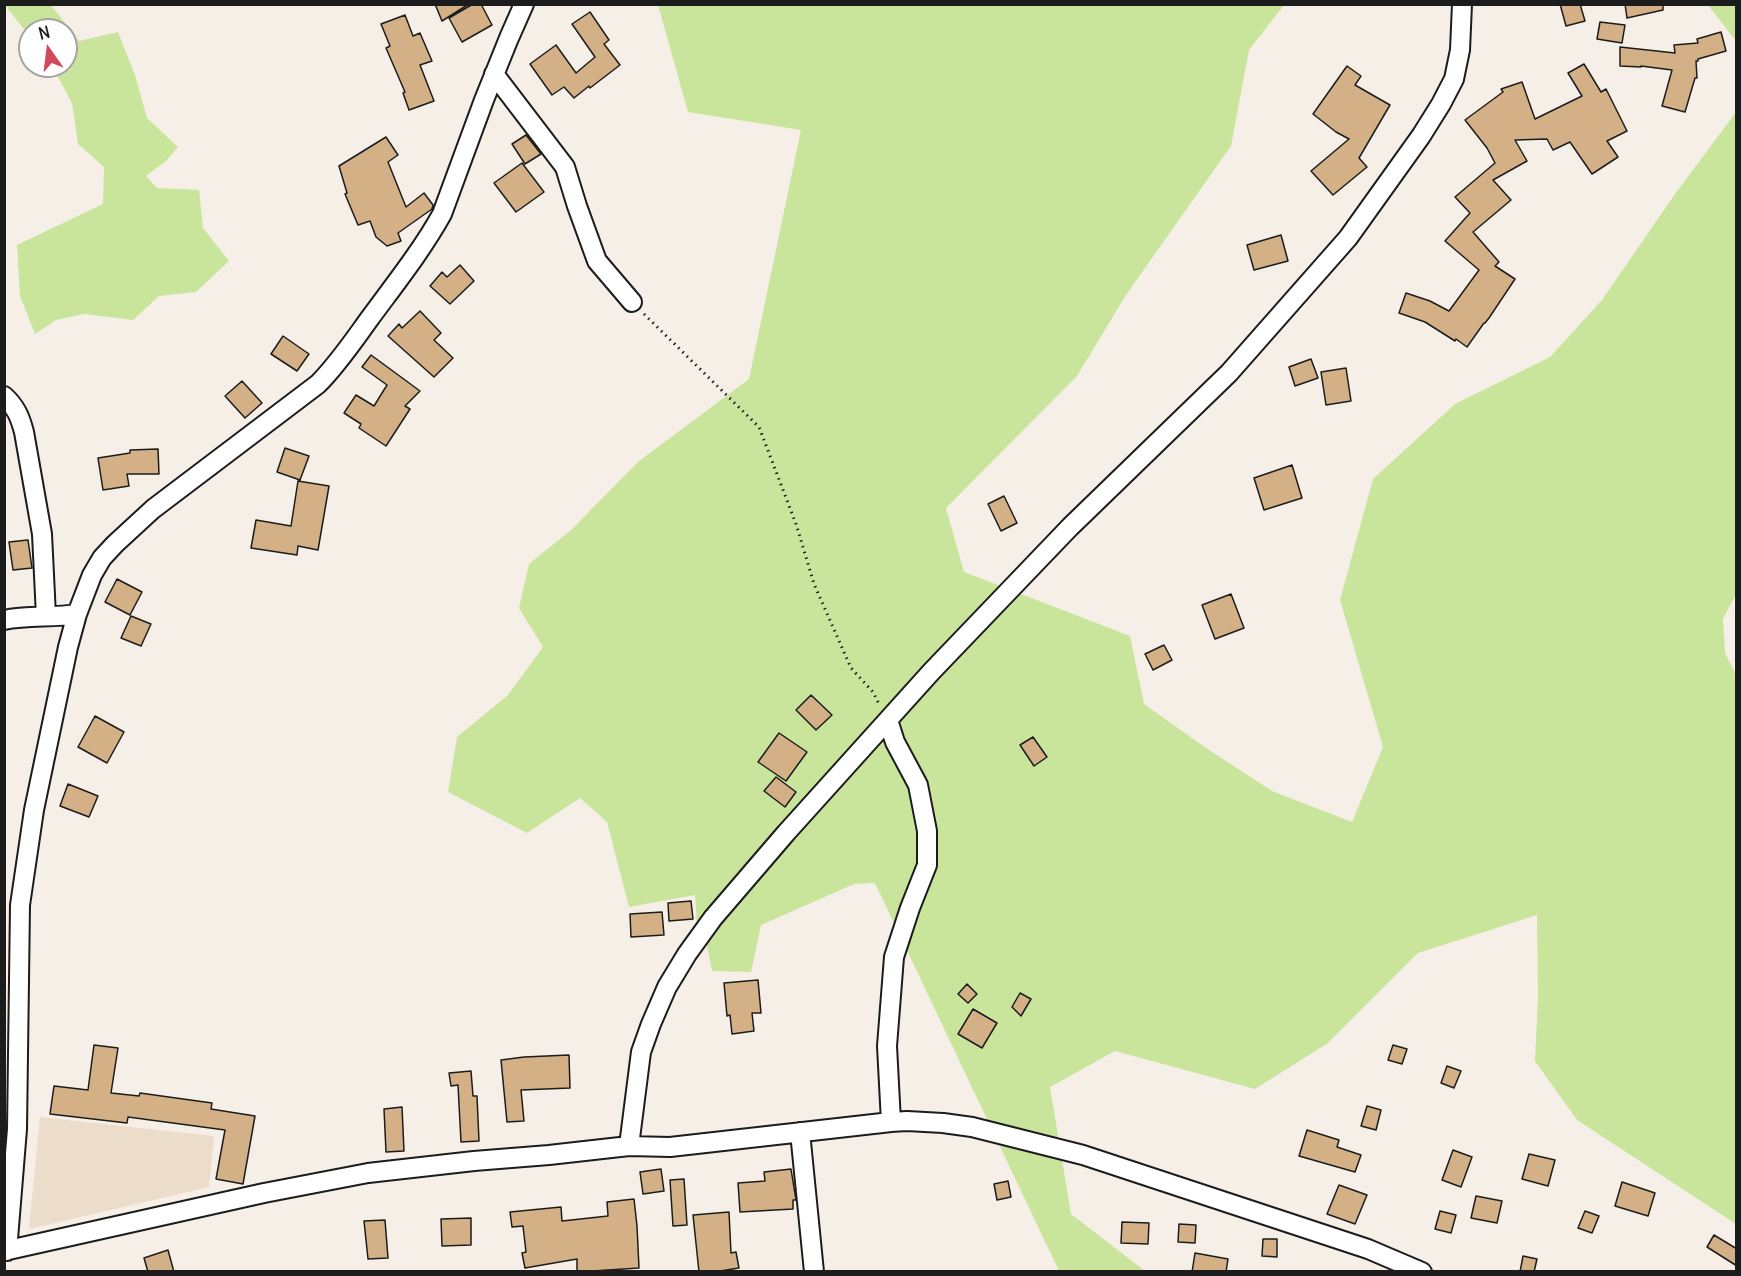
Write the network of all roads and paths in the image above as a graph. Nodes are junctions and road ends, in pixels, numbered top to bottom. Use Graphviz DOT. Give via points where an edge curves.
graph roads {
  1 [pos="524,4"];
  2 [pos="1461,4"];
  3 [pos="494,74"];
  4 [pos="632,302"];
  5 [pos="4,396"];
  6 [pos="77,614"];
  7 [pos="45,616"];
  8 [pos="4,620"];
  9 [pos="888,720"];
  10 [pos="891,1122"];
  11 [pos="800,1132"];
  12 [pos="629,1146"];
  13 [pos="6,1251"];
  14 [pos="814,1272"];
  15 [pos="1422,1272"];
  1 -- 3 [label="street"];
  2 -- 9 [label="street" via="1460,50 1454,79 1421,136 1348,238 1229,373 1070,527"];
  3 -- 4 [label="street" via="565,167 597,261"];
  3 -- 6 [label="street" via="442,214 337,362 318,384 153,509 114,544 92,575"];
  4 -- 9 [label="path" via="759,427 814,584 851,668 873,692"];
  5 -- 7 [label="street" via="20,416 26,443 42,534"];
  6 -- 7 [label="street"];
  6 -- 13 [label="street" via="34,810 20,905 17,1129"];
  7 -- 8 [label="street"];
  9 -- 10 [label="street" via="918,785 927,831 927,865 894,957 887,1046"];
  9 -- 12 [label="street" via="712,918 687,954 667,987 641,1052"];
  10 -- 11 [label="street"];
  10 -- 15 [label="street" via="972,1127 1110,1162 1368,1249"];
  11 -- 12 [label="street" via="670,1147"];
  11 -- 14 [label="street"];
  12 -- 13 [label="street" via="368,1173 264,1192"];
}
